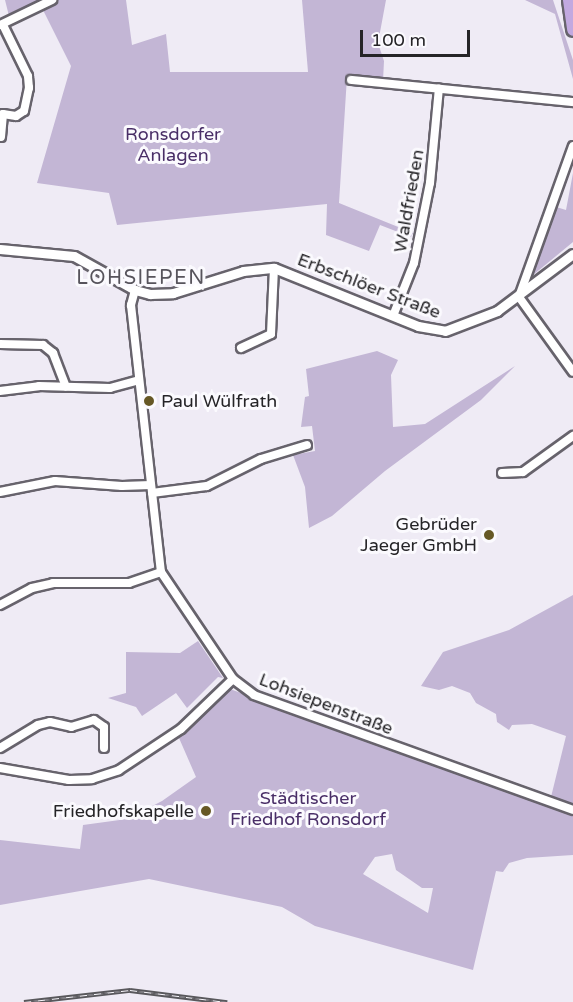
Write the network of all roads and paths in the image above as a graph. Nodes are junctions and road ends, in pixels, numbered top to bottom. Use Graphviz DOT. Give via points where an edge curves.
graph roads {
  1 [pos="52,0"];
  2 [pos="571,8"];
  3 [pos="1,25"];
  4 [pos="573,30"];
  5 [pos="351,80"];
  6 [pos="439,88"];
  7 [pos="573,102"];
  8 [pos="1,136"];
  9 [pos="573,146"];
  10 [pos="0,249"];
  11 [pos="573,254"];
  12 [pos="274,268"];
  13 [pos="135,290"];
  14 [pos="519,297"];
  15 [pos="393,316"];
  16 [pos="0,344"];
  17 [pos="241,348"];
  18 [pos="573,372"];
  19 [pos="139,380"];
  20 [pos="66,387"];
  21 [pos="0,391"];
  22 [pos="573,436"];
  23 [pos="308,445"];
  24 [pos="502,474"];
  25 [pos="152,489"];
  26 [pos="0,492"];
  27 [pos="161,573"];
  28 [pos="0,605"];
  29 [pos="233,679"];
  30 [pos="0,748"];
  31 [pos="104,748"];
  32 [pos="0,768"];
  33 [pos="573,810"];
  1 -- 3 [label="street"];
  2 -- 4 [label="main road"];
  3 -- 8 [label="street" via="28,76 29,88 24,111 16,116 3,114"];
  5 -- 6 [label="street"];
  6 -- 7 [label="street"];
  6 -- 15 [label="street, Waldfrieden" via="430,183 414,263"];
  9 -- 14 [label="street"];
  10 -- 13 [label="street, Erbschlöer Straße" via="74,256"];
  11 -- 14 [label="street, Erbschlöer Straße"];
  12 -- 13 [label="street, Erbschlöer Straße" via="243,271 165,294"];
  12 -- 15 [label="street, Erbschlöer Straße"];
  12 -- 17 [label="street, Erbschlöer Straße" via="270,334"];
  13 -- 19 [label="street, Lohsiepenstraße" via="131,305"];
  14 -- 15 [label="street, Erbschlöer Straße" via="483,319 445,331"];
  14 -- 18 [label="street"];
  16 -- 20 [label="street" via="43,345 53,353"];
  19 -- 20 [label="street" via="110,388"];
  19 -- 25 [label="street, Lohsiepenstraße"];
  20 -- 21 [label="street"];
  22 -- 24 [label="street" via="523,472"];
  23 -- 25 [label="street" via="261,459 207,486"];
  25 -- 26 [label="street" via="55,481"];
  25 -- 27 [label="street, Lohsiepenstraße"];
  27 -- 28 [label="street" via="129,583 53,583 32,588"];
  27 -- 29 [label="street, Lohsiepenstraße"];
  29 -- 32 [label="street" via="181,729 119,771 81,781 44,779"];
  29 -- 33 [label="street, Lohsiepenstraße" via="254,695"];
  30 -- 31 [label="street" via="38,725 50,722 71,727 94,720 104,727"];
}
